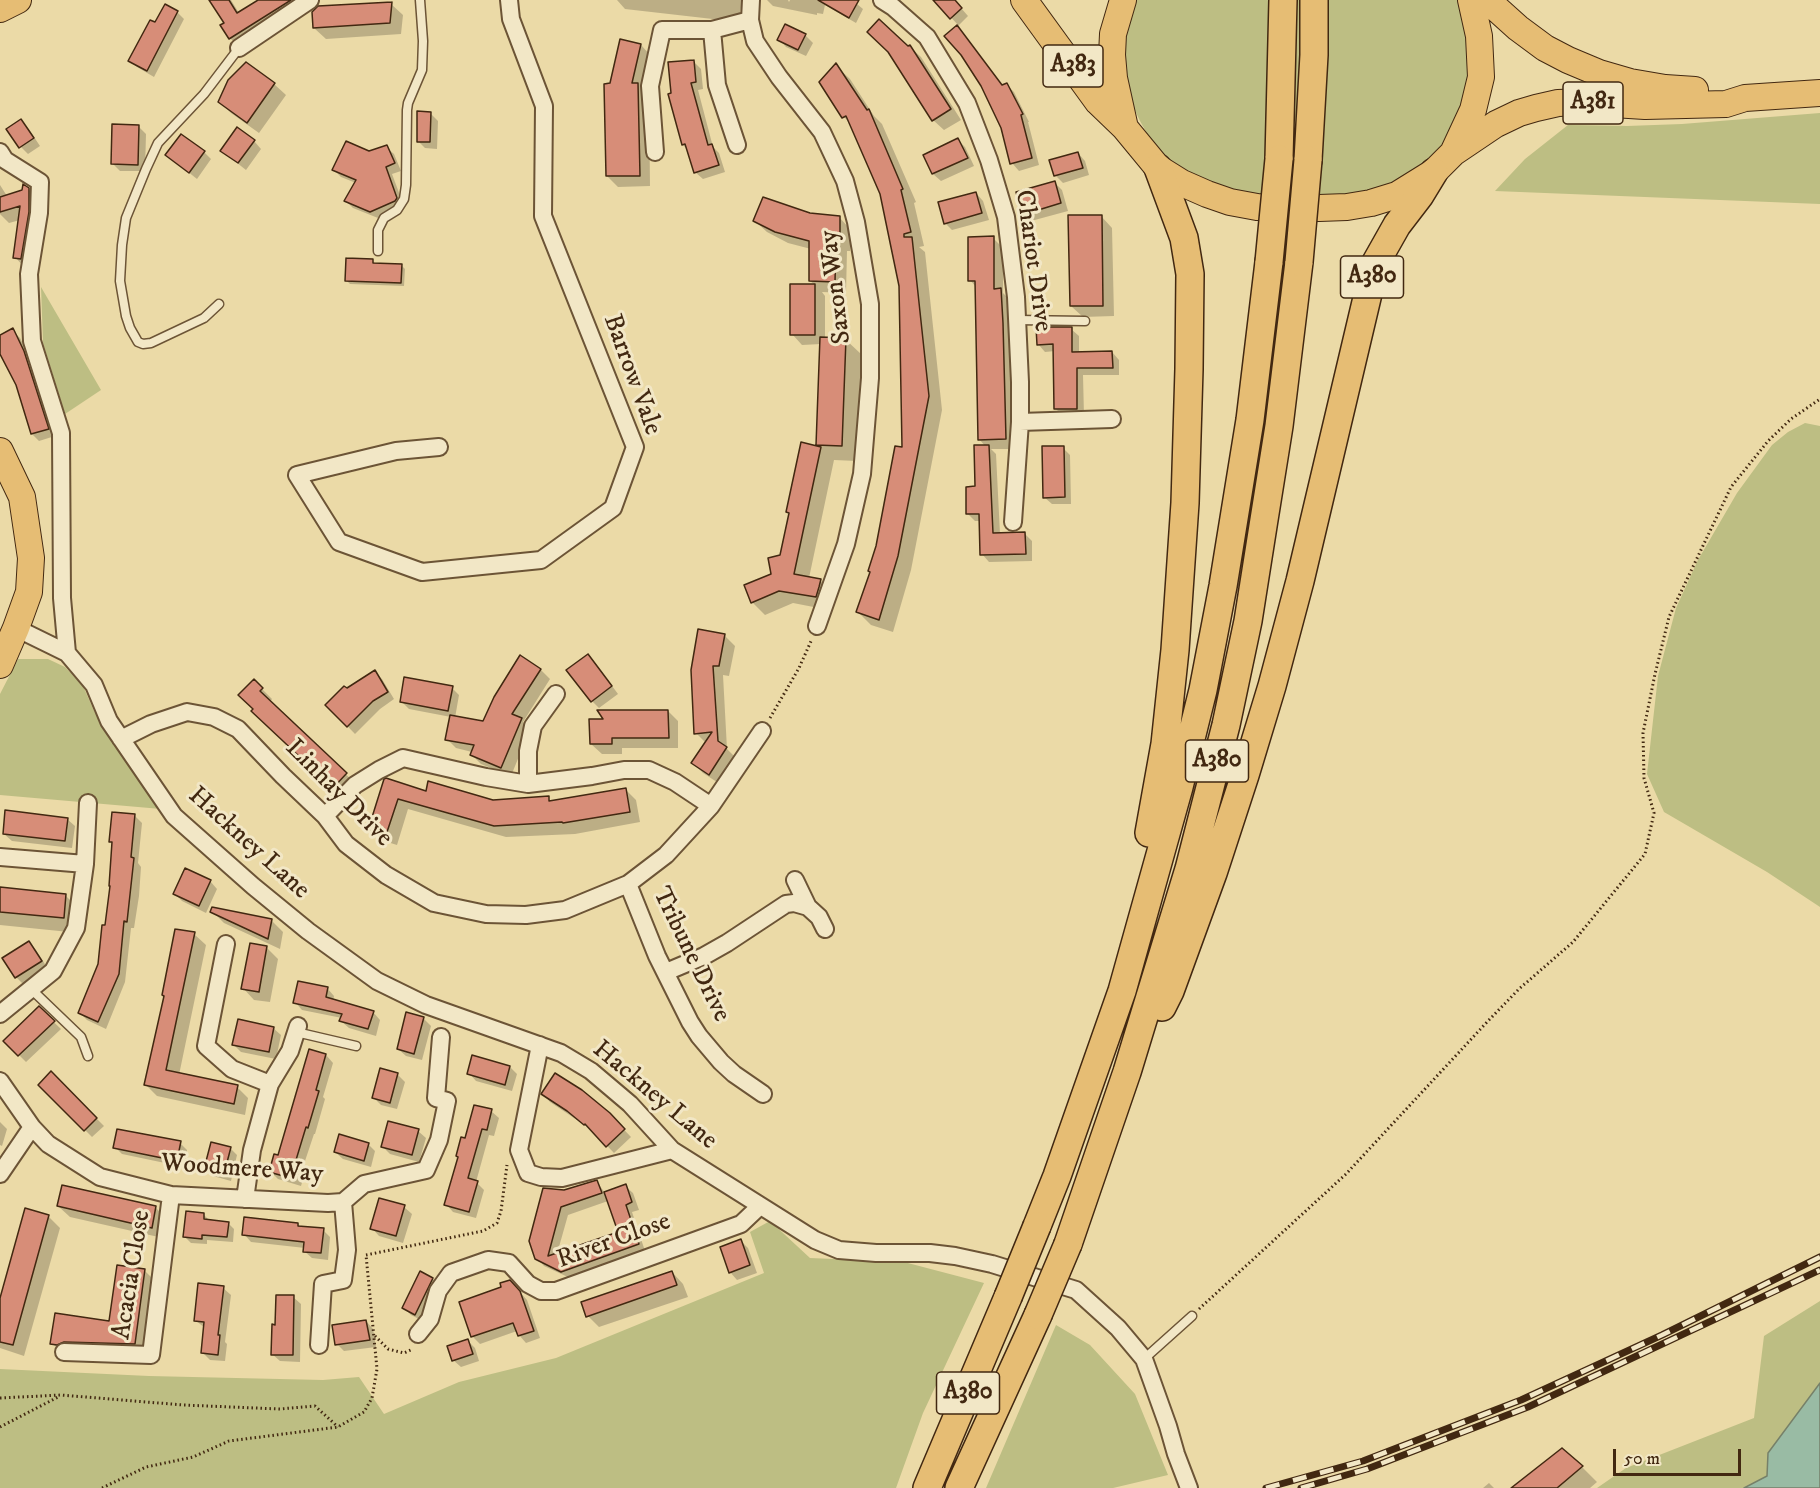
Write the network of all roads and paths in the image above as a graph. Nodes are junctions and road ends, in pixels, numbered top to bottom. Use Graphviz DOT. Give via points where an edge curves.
graph roads {
  1 [pos="18,0"];
  2 [pos="310,0"];
  3 [pos="420,0"];
  4 [pos="509,0"];
  5 [pos="751,0"];
  6 [pos="882,0"];
  7 [pos="1024,0"];
  8 [pos="1123,0"];
  9 [pos="1283,0"];
  10 [pos="1314,0"];
  11 [pos="1470,0"];
  12 [pos="1486,0"];
  13 [pos="0,9"];
  14 [pos="750,20"];
  15 [pos="712,30"];
  16 [pos="239,48"];
  17 [pos="1820,93"];
  18 [pos="1745,98"];
  19 [pos="1125,128"];
  20 [pos="737,145"];
  21 [pos="0,152"];
  22 [pos="655,152"];
  23 [pos="1453,153"];
  24 [pos="1158,168"];
  25 [pos="1434,172"];
  26 [pos="378,250"];
  27 [pos="219,304"];
  28 [pos="1017,320"];
  29 [pos="1085,321"];
  30 [pos="1820,399"];
  31 [pos="1112,419"];
  32 [pos="1020,422"];
  33 [pos="439,447"];
  34 [pos="0,451"];
  35 [pos="1013,522"];
  36 [pos="817,626"];
  37 [pos="16,628"];
  38 [pos="67,653"];
  39 [pos="0,665"];
  40 [pos="556,694"];
  41 [pos="762,731"];
  42 [pos="121,739"];
  43 [pos="528,784"];
  44 [pos="88,803"];
  45 [pos="711,806"];
  46 [pos="325,816"];
  47 [pos="0,857"];
  48 [pos="84,864"];
  49 [pos="795,880"];
  50 [pos="628,884"];
  51 [pos="808,907"];
  52 [pos="825,929"];
  53 [pos="226,944"];
  54 [pos="666,972"];
  55 [pos="31,989"];
  56 [pos="1122,991"];
  57 [pos="0,1014"];
  58 [pos="297,1029"];
  59 [pos="441,1036"];
  60 [pos="540,1045"];
  61 [pos="356,1046"];
  62 [pos="88,1056"];
  63 [pos="1127,1072"];
  64 [pos="0,1081"];
  65 [pos="270,1084"];
  66 [pos="763,1094"];
  67 [pos="32,1127"];
  68 [pos="519,1150"];
  69 [pos="672,1150"];
  70 [pos="0,1174"];
  71 [pos="171,1195"];
  72 [pos="245,1199"];
  73 [pos="343,1202"];
  74 [pos="760,1206"];
  75 [pos="1192,1316"];
  76 [pos="418,1334"];
  77 [pos="374,1335"];
  78 [pos="319,1345"];
  79 [pos="64,1352"];
  80 [pos="1144,1359"];
  81 [pos="61,1395"];
  82 [pos="0,1398"];
  83 [pos="0,1427"];
  84 [pos="338,1427"];
  85 [pos="1189,1487"];
  86 [pos="102,1488"];
  87 [pos="927,1488"];
  88 [pos="959,1488"];
  1 -- 13 [label="main road"];
  2 -- 16 [label="street"];
  3 -- 26 [label="lane" via="422,70 407,110 404,199 397,210 384,218 378,230"];
  4 -- 33 [label="street, Barrow Vale" via="511,19 544,106 543,216 635,447 613,508 541,560 422,572 339,542 297,475 396,451"];
  5 -- 14 [label="street, Saxon Way"];
  6 -- 28 [label="street, Chariot Drive" via="927,37 966,103 1006,217"];
  7 -- 19 [label="main road, A383" via="1098,102"];
  8 -- 19 [label="main road" via="1113,34 1112,55"];
  9 -- 56 [label="highway, A380, bridge" via="1279,159 1269,262 1223,586 1179,787"];
  10 -- 63 [label="highway, A380, bridge" via="1308,160 1299,262 1281,415 1248,621 1226,725 1188,869"];
  11 -- 23 [label="main road" via="1479,36 1480,77 1473,110"];
  12 -- 18 [label="main road, A381" via="1545,48 1599,73 1665,88"];
  14 -- 15 [label="street"];
  14 -- 36 [label="street, Saxon Way" via="755,41 822,132 845,181 870,304 868,424 862,474 846,544"];
  15 -- 20 [label="street" via="717,85"];
  15 -- 22 [label="street" via="662,30 650,86"];
  16 -- 27 [label="lane" via="204,94 158,143 126,218 122,245 120,281 126,316 138,342 151,344 204,318"];
  17 -- 18 [label="main road, A381"];
  18 -- 23 [label="main road, A381" via="1726,104 1547,105 1496,124"];
  19 -- 24 [label="main road"];
  21 -- 38 [label="street" via="5,160 40,182 29,274 32,341 61,433 62,598"];
  23 -- 25 [label="main road"];
  24 -- 25 [label="main road" via="1191,187 1230,202 1257,207 1319,208 1371,203 1397,195"];
  24 -- 56 [label="highway, A380" via="1184,238 1190,274 1185,502 1165,744 1135,892"];
  25 -- 63 [label="highway, A380" via="1375,264 1300,580 1245,775 1170,991"];
  28 -- 29 [label="lane"];
  28 -- 32 [label="street, Chariot Drive"];
  30 -- 75 [label="path" via="1768,441 1731,487 1669,617 1643,732 1644,778 1654,813 1645,854 1574,942 1519,989 1346,1174"];
  31 -- 32 [label="street"];
  32 -- 35 [label="street, Chariot Drive"];
  34 -- 37 [label="main road" via="22,497 31,558 29,592"];
  36 -- 41 [label="path" via="799,668"];
  37 -- 38 [label="street, Hackney Lane"];
  37 -- 39 [label="main road"];
  38 -- 42 [label="street, Hackney Lane" via="93,685"];
  40 -- 43 [label="street" via="533,726"];
  41 -- 45 [label="street, Linhay Drive"];
  42 -- 46 [label="street, Linhay Drive" via="187,712 214,717 238,729"];
  42 -- 60 [label="street, Hackney Lane" via="174,816 253,886 377,981 426,1005"];
  43 -- 45 [label="street" via="649,770"];
  43 -- 46 [label="street" via="403,758 355,785"];
  44 -- 48 [label="street"];
  45 -- 50 [label="street, Linhay Drive" via="666,855"];
  46 -- 50 [label="street, Linhay Drive" via="346,844 386,875 434,903 486,914 526,915 564,910"];
  47 -- 48 [label="street"];
  48 -- 55 [label="street" via="76,928 53,971"];
  49 -- 51 [label="street"];
  50 -- 54 [label="street, Tribune Drive"];
  51 -- 52 [label="street"];
  51 -- 54 [label="street" via="786,904 727,943"];
  53 -- 65 [label="street" via="206,1046 232,1069"];
  54 -- 66 [label="street, Tribune Drive" via="690,1022 709,1049 734,1074"];
  55 -- 57 [label="street"];
  55 -- 62 [label="lane" via="81,1037"];
  56 -- 87 [label="highway, A380, bridge" via="1057,1176"];
  58 -- 61 [label="lane"];
  58 -- 65 [label="street" via="290,1051"];
  59 -- 73 [label="street" via="436,1098 447,1101 439,1140 426,1170 364,1184"];
  60 -- 68 [label="street"];
  60 -- 69 [label="street, Hackney Lane" via="591,1071 630,1104"];
  63 -- 88 [label="highway, A380, bridge" via="1068,1244"];
  64 -- 67 [label="street, Woodmere Way"];
  65 -- 72 [label="street" via="252,1150"];
  67 -- 70 [label="street"];
  67 -- 71 [label="street, Woodmere Way" via="48,1144 100,1177"];
  68 -- 69 [label="street" via="528,1173 562,1178"];
  68 -- 77 [label="path" via="508,1158 497,1223 483,1231 366,1256"];
  69 -- 74 [label="street, Hackney Lane"];
  71 -- 72 [label="street, Woodmere Way"];
  71 -- 79 [label="street, Acacia Close" via="151,1355"];
  72 -- 73 [label="street, Woodmere Way"];
  73 -- 78 [label="street" via="347,1250 342,1280 323,1284"];
  74 -- 76 [label="street, River Close" via="741,1224 556,1290 534,1288 508,1263 488,1260 451,1273 438,1291 430,1319"];
  74 -- 80 [label="street, Hackney Lane" via="839,1250 955,1256 1076,1290 1118,1328"];
  75 -- 80 [label="lane"];
  76 -- 77 [label="path" via="415,1348 404,1353 388,1349"];
  77 -- 84 [label="path" via="377,1369 372,1398 364,1412"];
  80 -- 85 [label="street, Hackney Lane"];
  81 -- 82 [label="path"];
  81 -- 83 [label="path"];
  81 -- 84 [label="path" via="183,1406 315,1406"];
  84 -- 86 [label="path" via="230,1441 193,1457 146,1467"];
}
